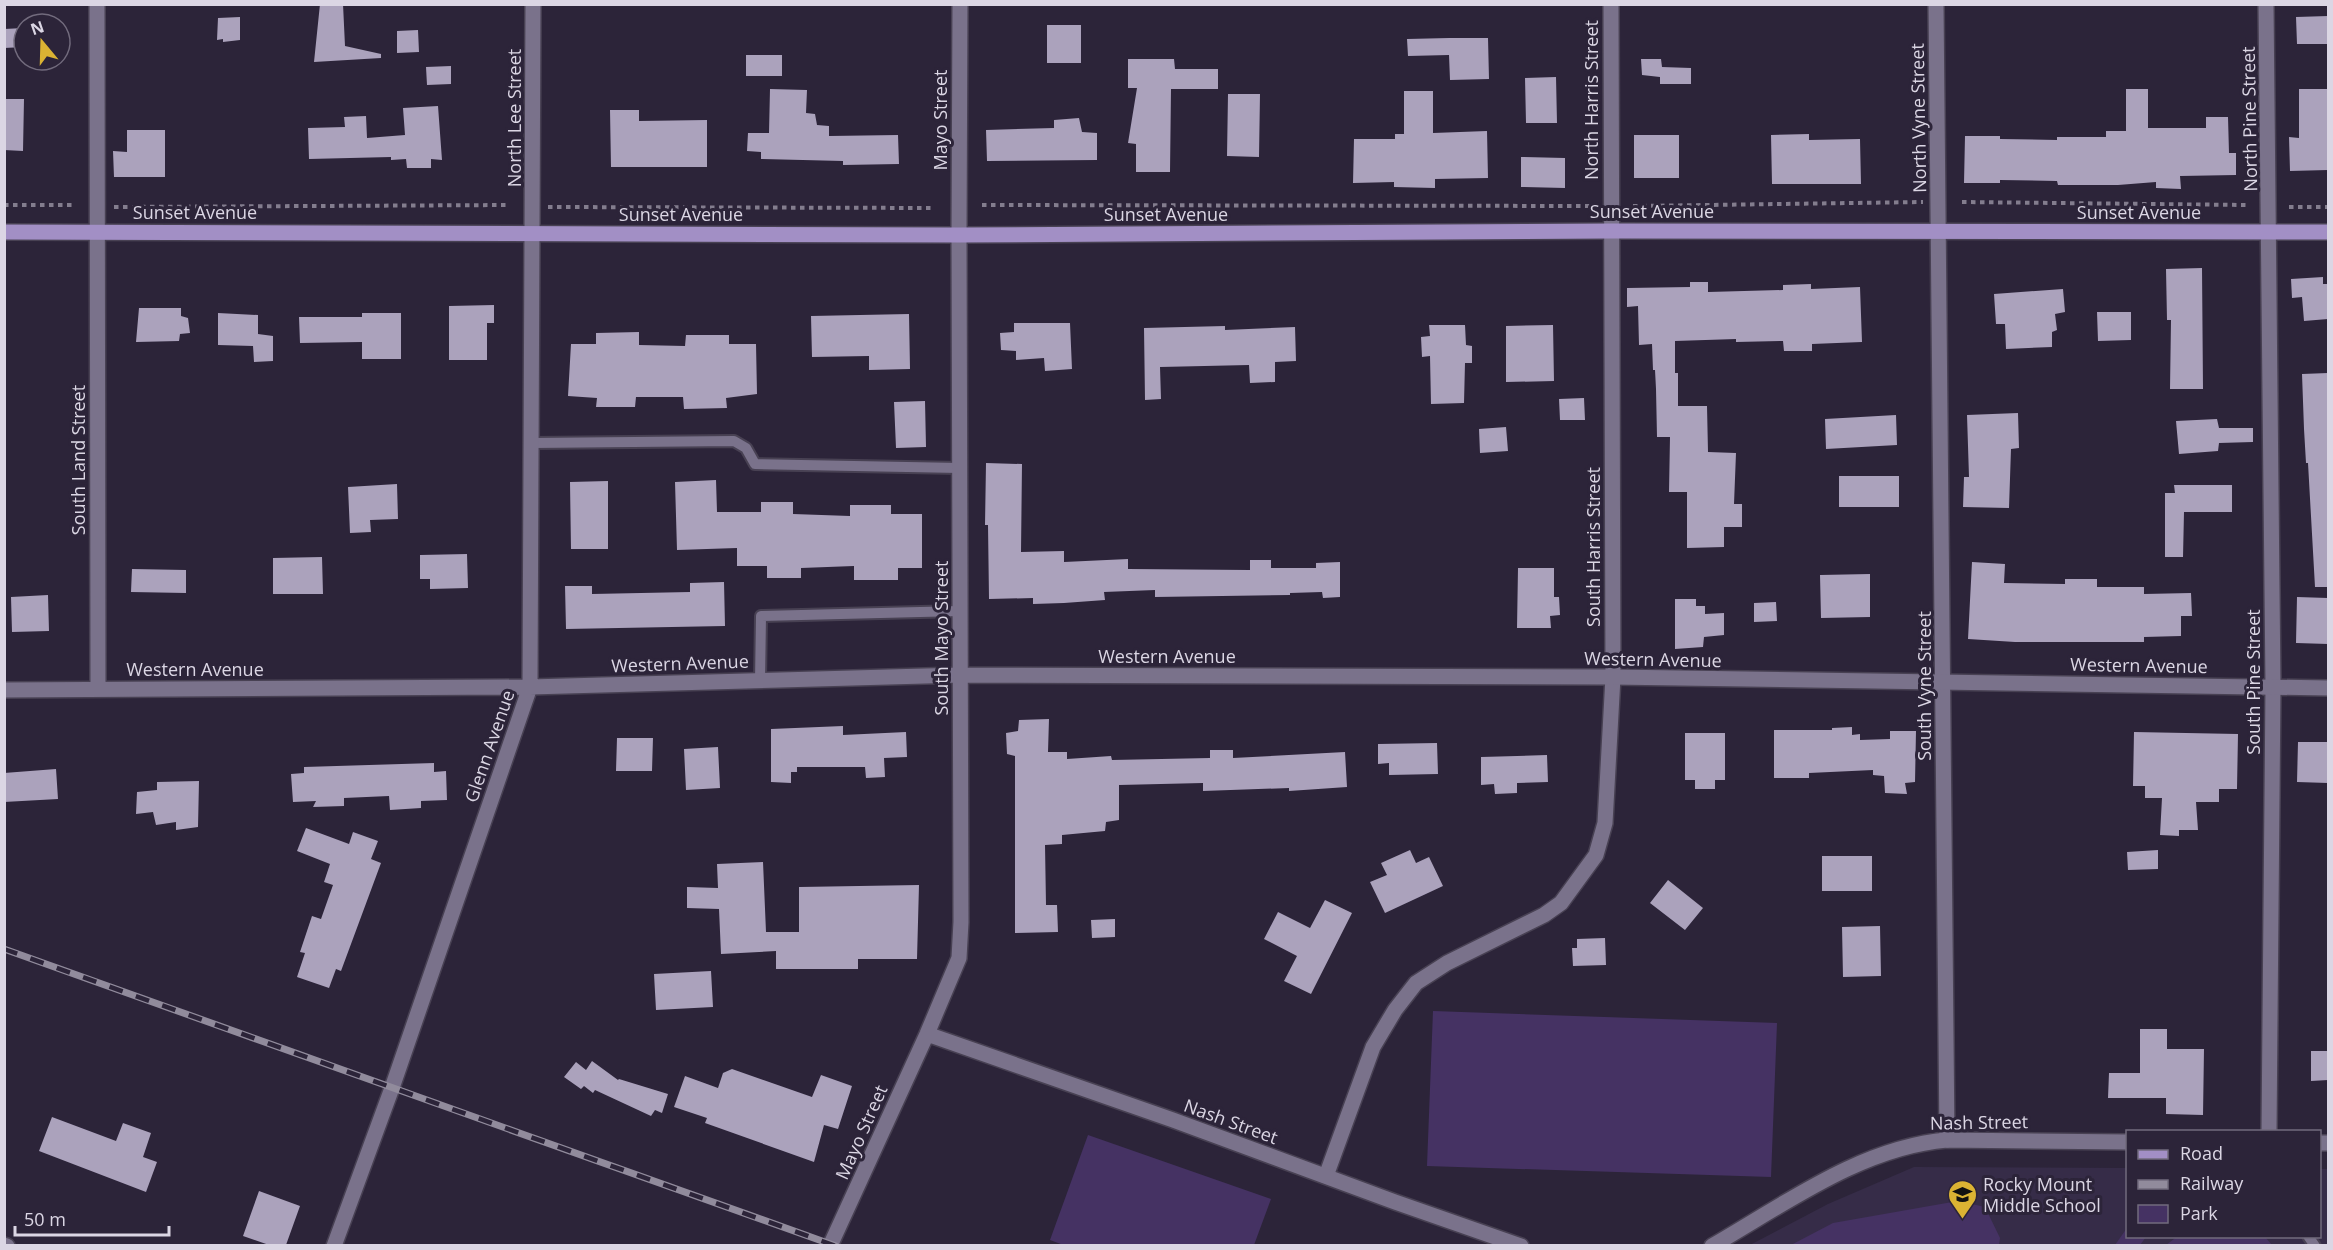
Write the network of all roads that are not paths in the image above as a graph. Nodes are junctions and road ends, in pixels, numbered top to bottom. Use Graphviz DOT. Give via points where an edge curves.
graph roads {
  1 [pos="97,4"];
  2 [pos="533,4"];
  3 [pos="960,4"];
  4 [pos="1611,4"];
  5 [pos="1936,4"];
  6 [pos="2266,4"];
  7 [pos="1611,231"];
  8 [pos="1939,231"];
  9 [pos="4,232"];
  10 [pos="97,232"];
  11 [pos="533,232"];
  12 [pos="2270,232"];
  13 [pos="2328,232"];
  14 [pos="959,235"];
  15 [pos="532,443"];
  16 [pos="960,468"];
  17 [pos="960,611"];
  18 [pos="961,675"];
  19 [pos="1613,677"];
  20 [pos="760,681"];
  21 [pos="1943,682"];
  22 [pos="2272,686"];
  23 [pos="530,687"];
  24 [pos="2328,688"];
  25 [pos="98,689"];
  26 [pos="4,690"];
  27 [pos="927,1034"];
  28 [pos="2269,1130"];
  29 [pos="1947,1140"];
  30 [pos="2126,1142"];
  31 [pos="1326,1176"];
  32 [pos="334,1245"];
  33 [pos="830,1245"];
  34 [pos="1521,1245"];
  35 [pos="1712,1245"];
  1 -- 10 [label="street, South Land Street"];
  2 -- 11 [label="street, North Lee Street"];
  3 -- 14 [label="street, Mayo Street"];
  4 -- 7 [label="street, North Harris Street"];
  5 -- 8 [label="street, North Vyne Street"];
  6 -- 12 [label="street, North Pine Street"];
  7 -- 8 [label="main road, Sunset Avenue"];
  7 -- 14 [label="main road, Sunset Avenue"];
  7 -- 19 [label="street, South Harris Street"];
  8 -- 12 [label="main road, Sunset Avenue"];
  8 -- 21 [label="street, South Vyne Street"];
  9 -- 10 [label="main road, Sunset Avenue"];
  10 -- 11 [label="main road, Sunset Avenue"];
  10 -- 25 [label="street, South Land Street"];
  11 -- 14 [label="main road, Sunset Avenue"];
  11 -- 15 [label="street, Glenn Avenue"];
  12 -- 13 [label="main road, Sunset Avenue"];
  12 -- 22 [label="street, South Pine Street"];
  14 -- 16 [label="street, South Mayo Street"];
  15 -- 16 [label="lane" via="734,441 746,448 755,464"];
  15 -- 23 [label="street, Glenn Avenue"];
  16 -- 17 [label="street, South Mayo Street"];
  17 -- 18 [label="street, South Mayo Street"];
  17 -- 20 [label="lane" via="761,616"];
  18 -- 19 [label="street, Western Avenue"];
  18 -- 20 [label="street, Western Avenue"];
  18 -- 27 [label="street, South Mayo Street" via="959,958"];
  19 -- 21 [label="street, Western Avenue"];
  19 -- 31 [label="street, South Harris Street" via="1605,823 1596,855 1574,887 1552,909 1416,983 1373,1047"];
  20 -- 23 [label="street, Western Avenue"];
  21 -- 22 [label="street, Western Avenue"];
  21 -- 29 [label="street, South Vyne Street"];
  22 -- 24 [label="street, Western Avenue"];
  22 -- 28 [label="street, South Pine Street"];
  23 -- 25 [label="street, Western Avenue"];
  23 -- 32 [label="street, Glenn Avenue"];
  25 -- 26 [label="street, Western Avenue"];
  27 -- 31 [label="street, Nash Street"];
  27 -- 33 [label="street, Mayo Street"];
  29 -- 30 [label="street, Nash Street"];
  29 -- 35 [label="street, Nash Street" via="1920,1142 1850,1168"];
  31 -- 34 [label="street, Nash Street"];
}
